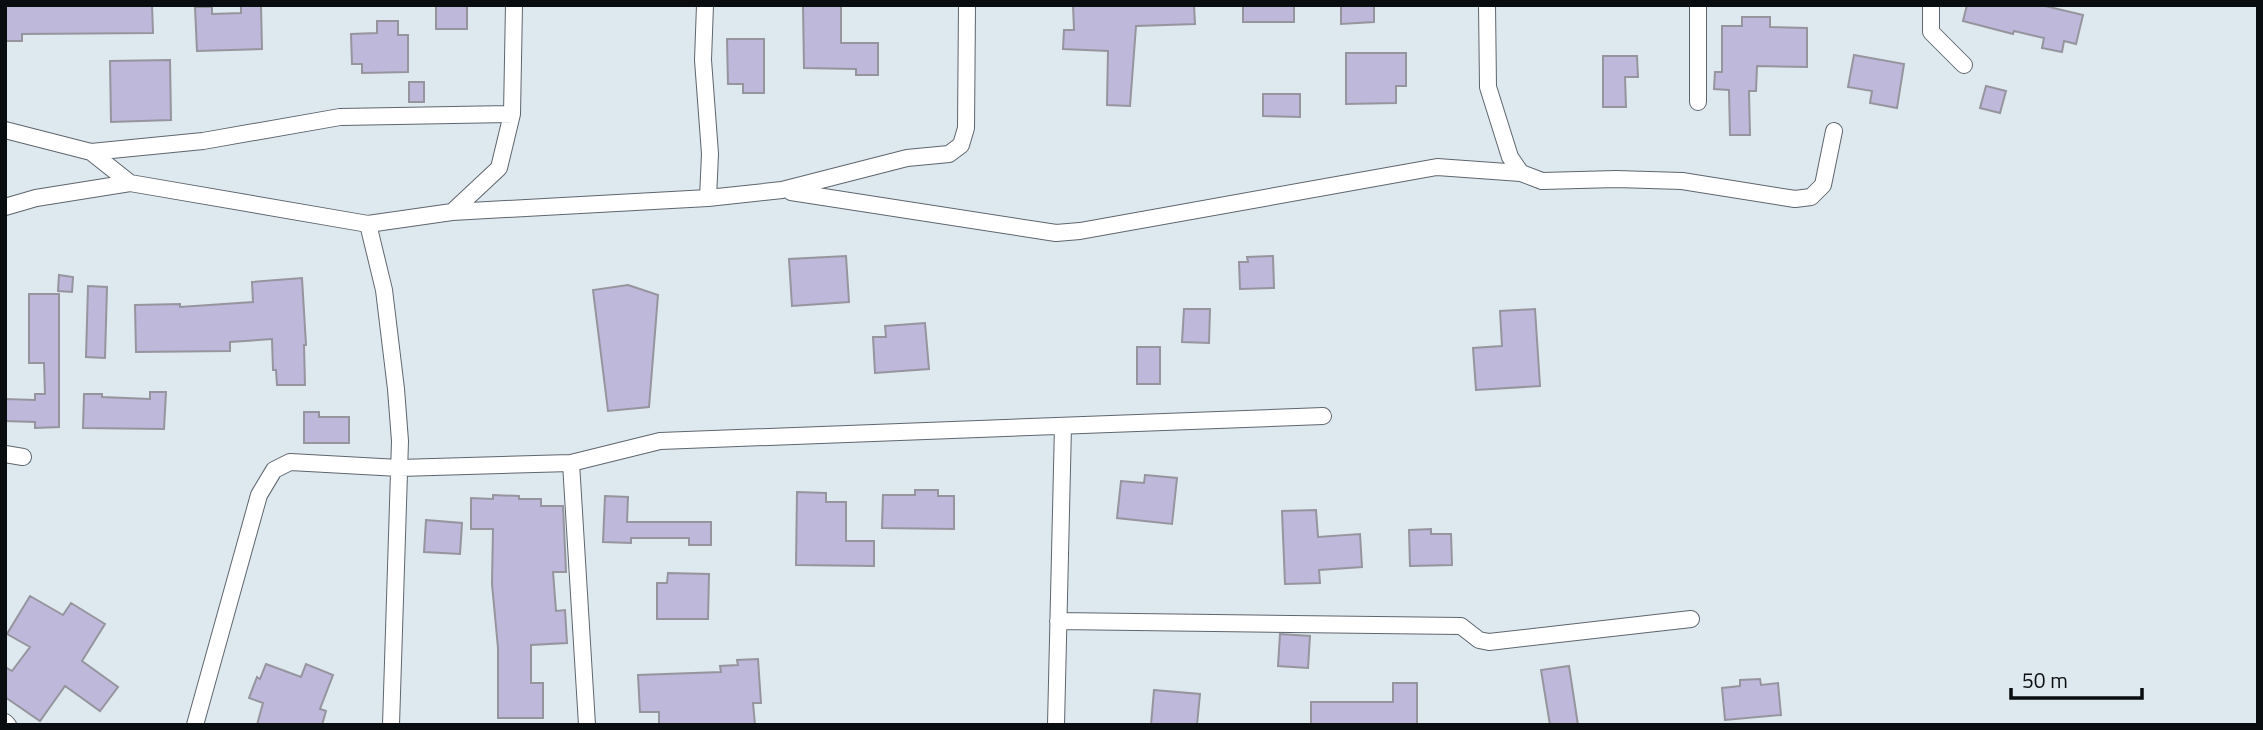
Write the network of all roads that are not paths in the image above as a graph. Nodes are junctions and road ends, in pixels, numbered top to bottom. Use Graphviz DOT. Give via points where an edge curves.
graph roads {
  1 [pos="514,5"];
  2 [pos="705,5"];
  3 [pos="967,5"];
  4 [pos="1487,5"];
  5 [pos="1698,5"];
  6 [pos="1931,5"];
  7 [pos="1964,65"];
  8 [pos="1698,102"];
  9 [pos="512,114"];
  10 [pos="5,130"];
  11 [pos="1834,131"];
  12 [pos="91,152"];
  13 [pos="1521,173"];
  14 [pos="130,183"];
  15 [pos="782,190"];
  16 [pos="709,198"];
  17 [pos="5,207"];
  18 [pos="452,212"];
  19 [pos="368,225"];
  20 [pos="1323,416"];
  21 [pos="1063,426"];
  22 [pos="5,454"];
  23 [pos="23,457"];
  24 [pos="570,463"];
  25 [pos="399,467"];
  26 [pos="1691,619"];
  27 [pos="1058,621"];
  28 [pos="195,725"];
  29 [pos="391,725"];
  30 [pos="587,725"];
  31 [pos="1056,725"];
  1 -- 9 [label="street"];
  2 -- 16 [label="street"];
  3 -- 15 [label="street" via="967,128 961,145 948,154 906,158"];
  4 -- 13 [label="street" via="1488,87 1510,157"];
  5 -- 8 [label="street"];
  6 -- 7 [label="street" via="1931,32"];
  9 -- 12 [label="street" via="341,117 203,141"];
  9 -- 18 [label="street" via="499,168"];
  10 -- 12 [label="street"];
  11 -- 13 [label="street" via="1823,185 1811,197 1795,199 1682,181 1542,181"];
  12 -- 14 [label="street"];
  13 -- 15 [label="street" via="1437,167 1056,233"];
  14 -- 17 [label="street"];
  14 -- 19 [label="street"];
  15 -- 16 [label="street"];
  16 -- 18 [label="street"];
  18 -- 19 [label="street"];
  19 -- 25 [label="street" via="384,290 396,388"];
  20 -- 21 [label="street"];
  21 -- 24 [label="street" via="660,441"];
  21 -- 27 [label="street"];
  22 -- 23 [label="street"];
  24 -- 25 [label="street"];
  24 -- 30 [label="street"];
  25 -- 28 [label="street" via="289,462 274,470 259,495"];
  25 -- 29 [label="street"];
  26 -- 27 [label="street" via="1489,642 1461,626"];
  27 -- 31 [label="street"];
}
